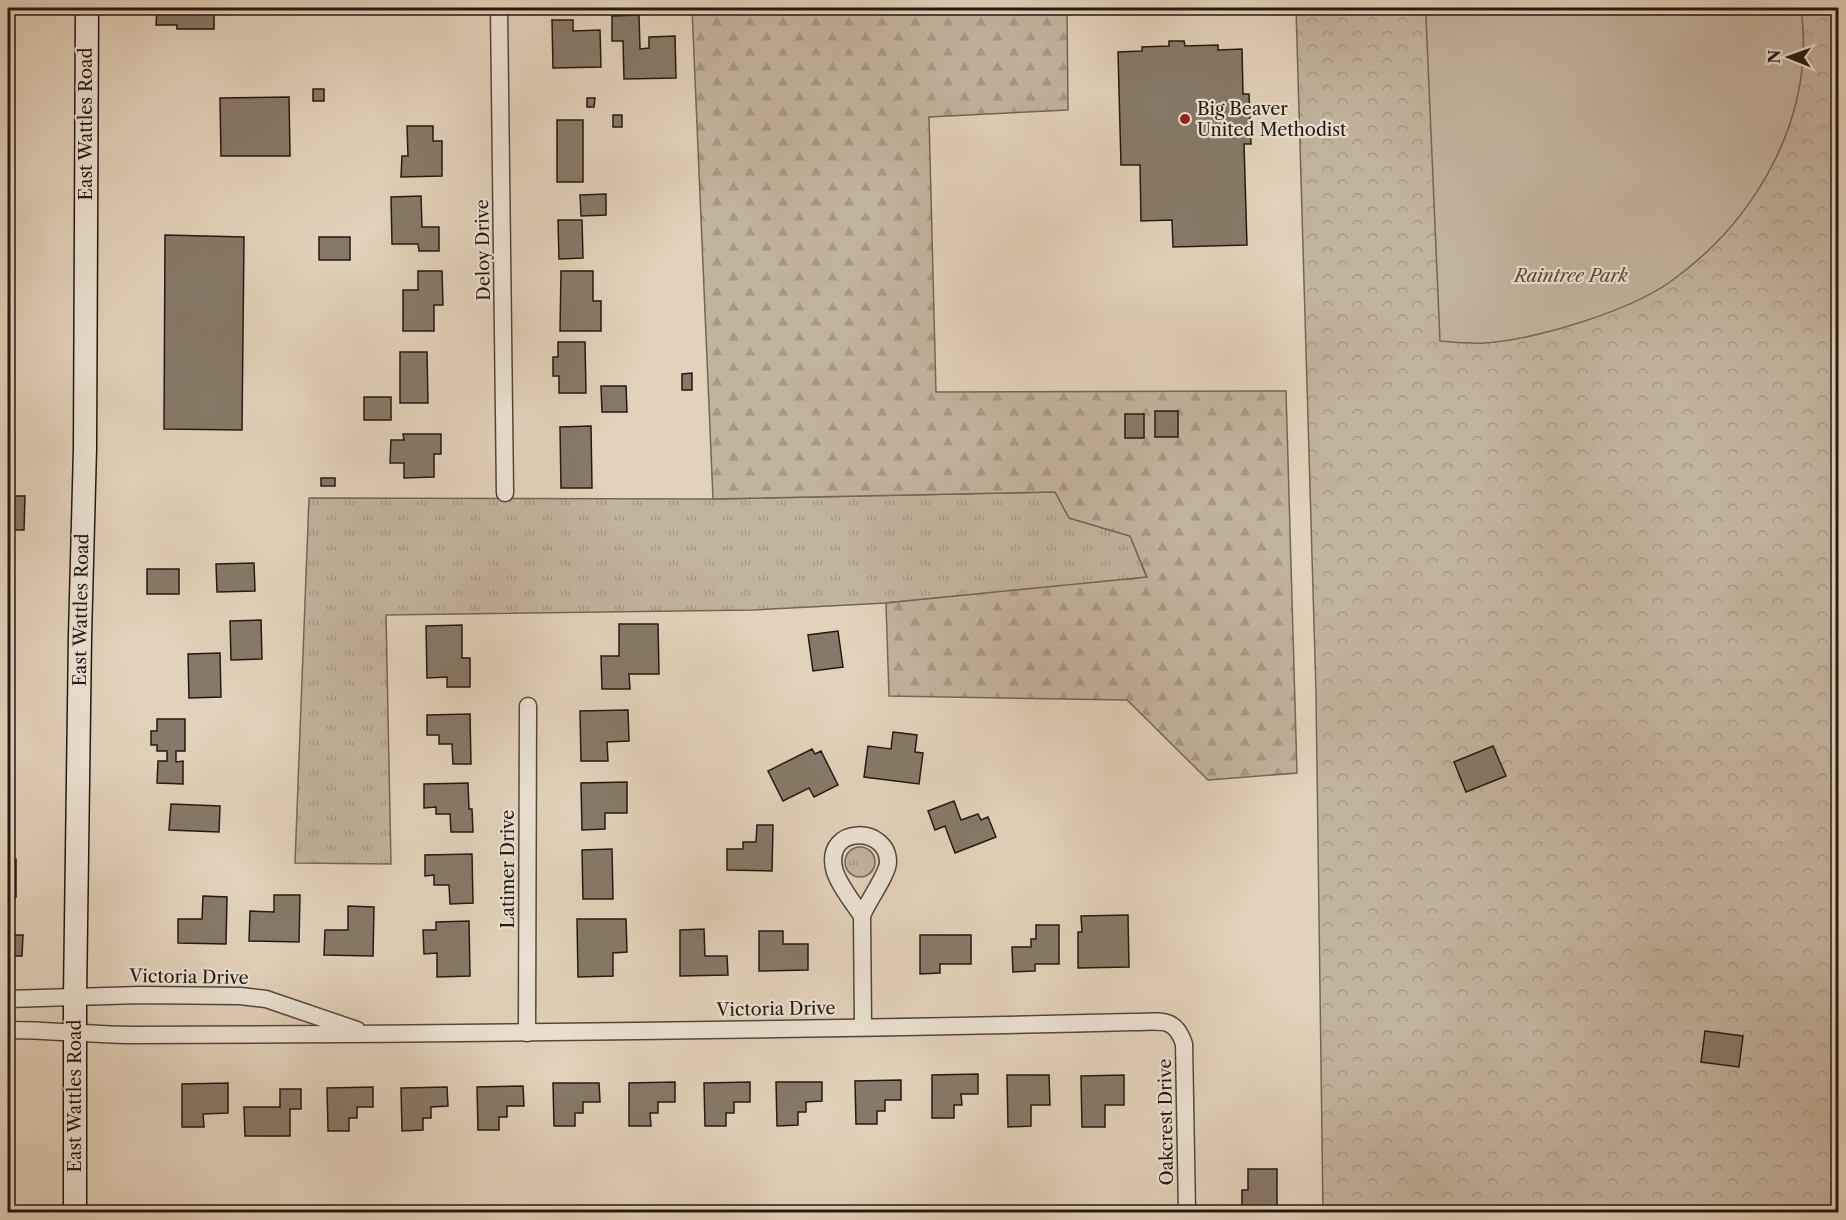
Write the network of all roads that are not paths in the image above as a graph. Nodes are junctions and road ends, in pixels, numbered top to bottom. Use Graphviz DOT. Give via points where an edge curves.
graph roads {
  1 [pos="87,8"];
  2 [pos="499,8"];
  3 [pos="505,493"];
  4 [pos="528,706"];
  5 [pos="861,916"];
  6 [pos="75,996"];
  7 [pos="8,999"];
  8 [pos="863,1027"];
  9 [pos="8,1030"];
  10 [pos="1180,1032"];
  11 [pos="75,1033"];
  12 [pos="527,1033"];
  13 [pos="369,1034"];
  14 [pos="75,1212"];
  15 [pos="1187,1212"];
  1 -- 6 [label="main road, East Wattles Road" via="86,448"];
  2 -- 3 [label="street, Deloy Drive"];
  4 -- 12 [label="street, Latimer Drive"];
  5 -- 5 [label="street" via="884,876 888,860 885,850 873,838 857,835 840,842 833,861 837,877"];
  5 -- 8 [label="street"];
  6 -- 7 [label="street, Victoria Drive"];
  6 -- 11 [label="main road, East Wattles Road"];
  6 -- 13 [label="street, Victoria Drive" via="266,999"];
  8 -- 10 [label="street, Victoria Drive" via="1160,1022 1169,1023"];
  8 -- 12 [label="street, Victoria Drive"];
  9 -- 11 [label="street, Victoria Drive"];
  10 -- 15 [label="street, Oakcrest Drive" via="1185,1061"];
  11 -- 13 [label="street, Victoria Drive"];
  11 -- 14 [label="main road, East Wattles Road"];
  12 -- 13 [label="street, Victoria Drive"];
}
